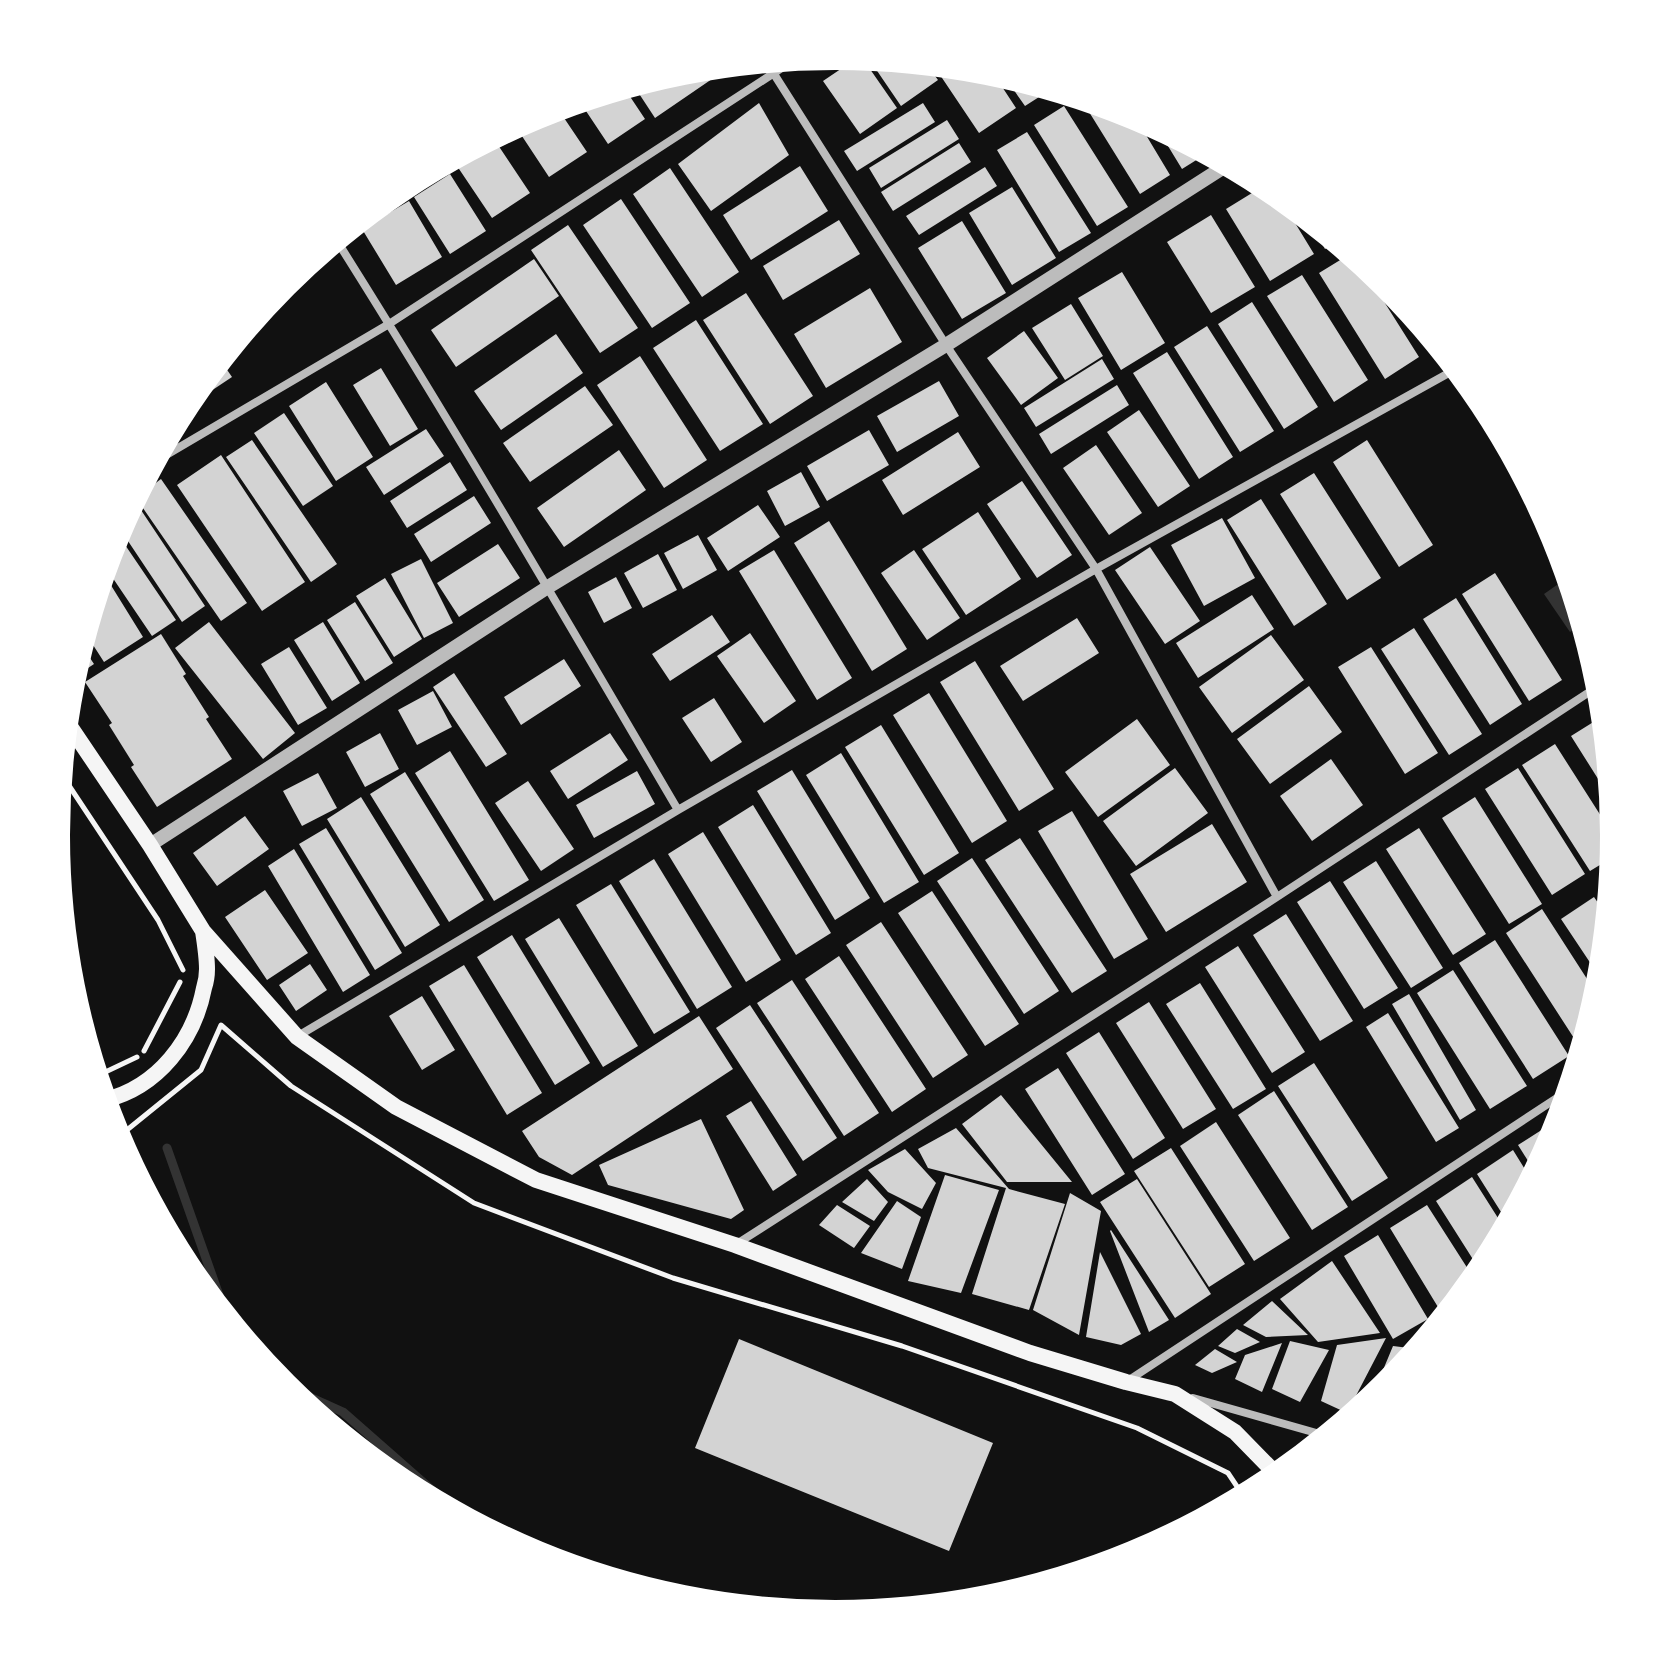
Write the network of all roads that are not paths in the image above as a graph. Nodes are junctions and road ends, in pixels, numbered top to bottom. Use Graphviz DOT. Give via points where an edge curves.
graph roads {
  1 [pos="774,73"];
  2 [pos="1216,172"];
  3 [pos="343,250"];
  4 [pos="389,324"];
  5 [pos="946,345"];
  6 [pos="1447,374"];
  7 [pos="175,450"];
  8 [pos="1096,569"];
  9 [pos="548,587"];
  10 [pos="1587,693"];
  11 [pos="77,737"];
  12 [pos="678,810"];
  13 [pos="150,845"];
  14 [pos="1277,897"];
  15 [pos="203,931"];
  16 [pos="297,1037"];
  17 [pos="117,1097"];
  18 [pos="1553,1100"];
  19 [pos="735,1245"];
  20 [pos="1126,1382"];
  21 [pos="1175,1394"];
  22 [pos="1314,1433"];
  23 [pos="1269,1467"];
  1 -- 4 [label="street"];
  1 -- 5 [label="street"];
  2 -- 5 [label="street"];
  3 -- 4 [label="street"];
  4 -- 7 [label="street"];
  4 -- 9 [label="street"];
  5 -- 8 [label="street"];
  5 -- 9 [label="street"];
  6 -- 8 [label="street"];
  8 -- 12 [label="street"];
  8 -- 14 [label="street"];
  9 -- 12 [label="street"];
  9 -- 13 [label="street"];
  10 -- 14 [label="street"];
  11 -- 13 [label="main road"];
  12 -- 16 [label="street"];
  13 -- 15 [label="main road"];
  14 -- 19 [label="street"];
  15 -- 16 [label="main road"];
  15 -- 17 [label="main road" via="208,972 199,1011 181,1047 153,1077"];
  16 -- 19 [label="main road" via="396,1107 536,1180"];
  18 -- 20 [label="street"];
  19 -- 20 [label="main road" via="1030,1353"];
  20 -- 21 [label="main road"];
  21 -- 22 [label="street"];
  21 -- 23 [label="main road" via="1235,1432"];
}
